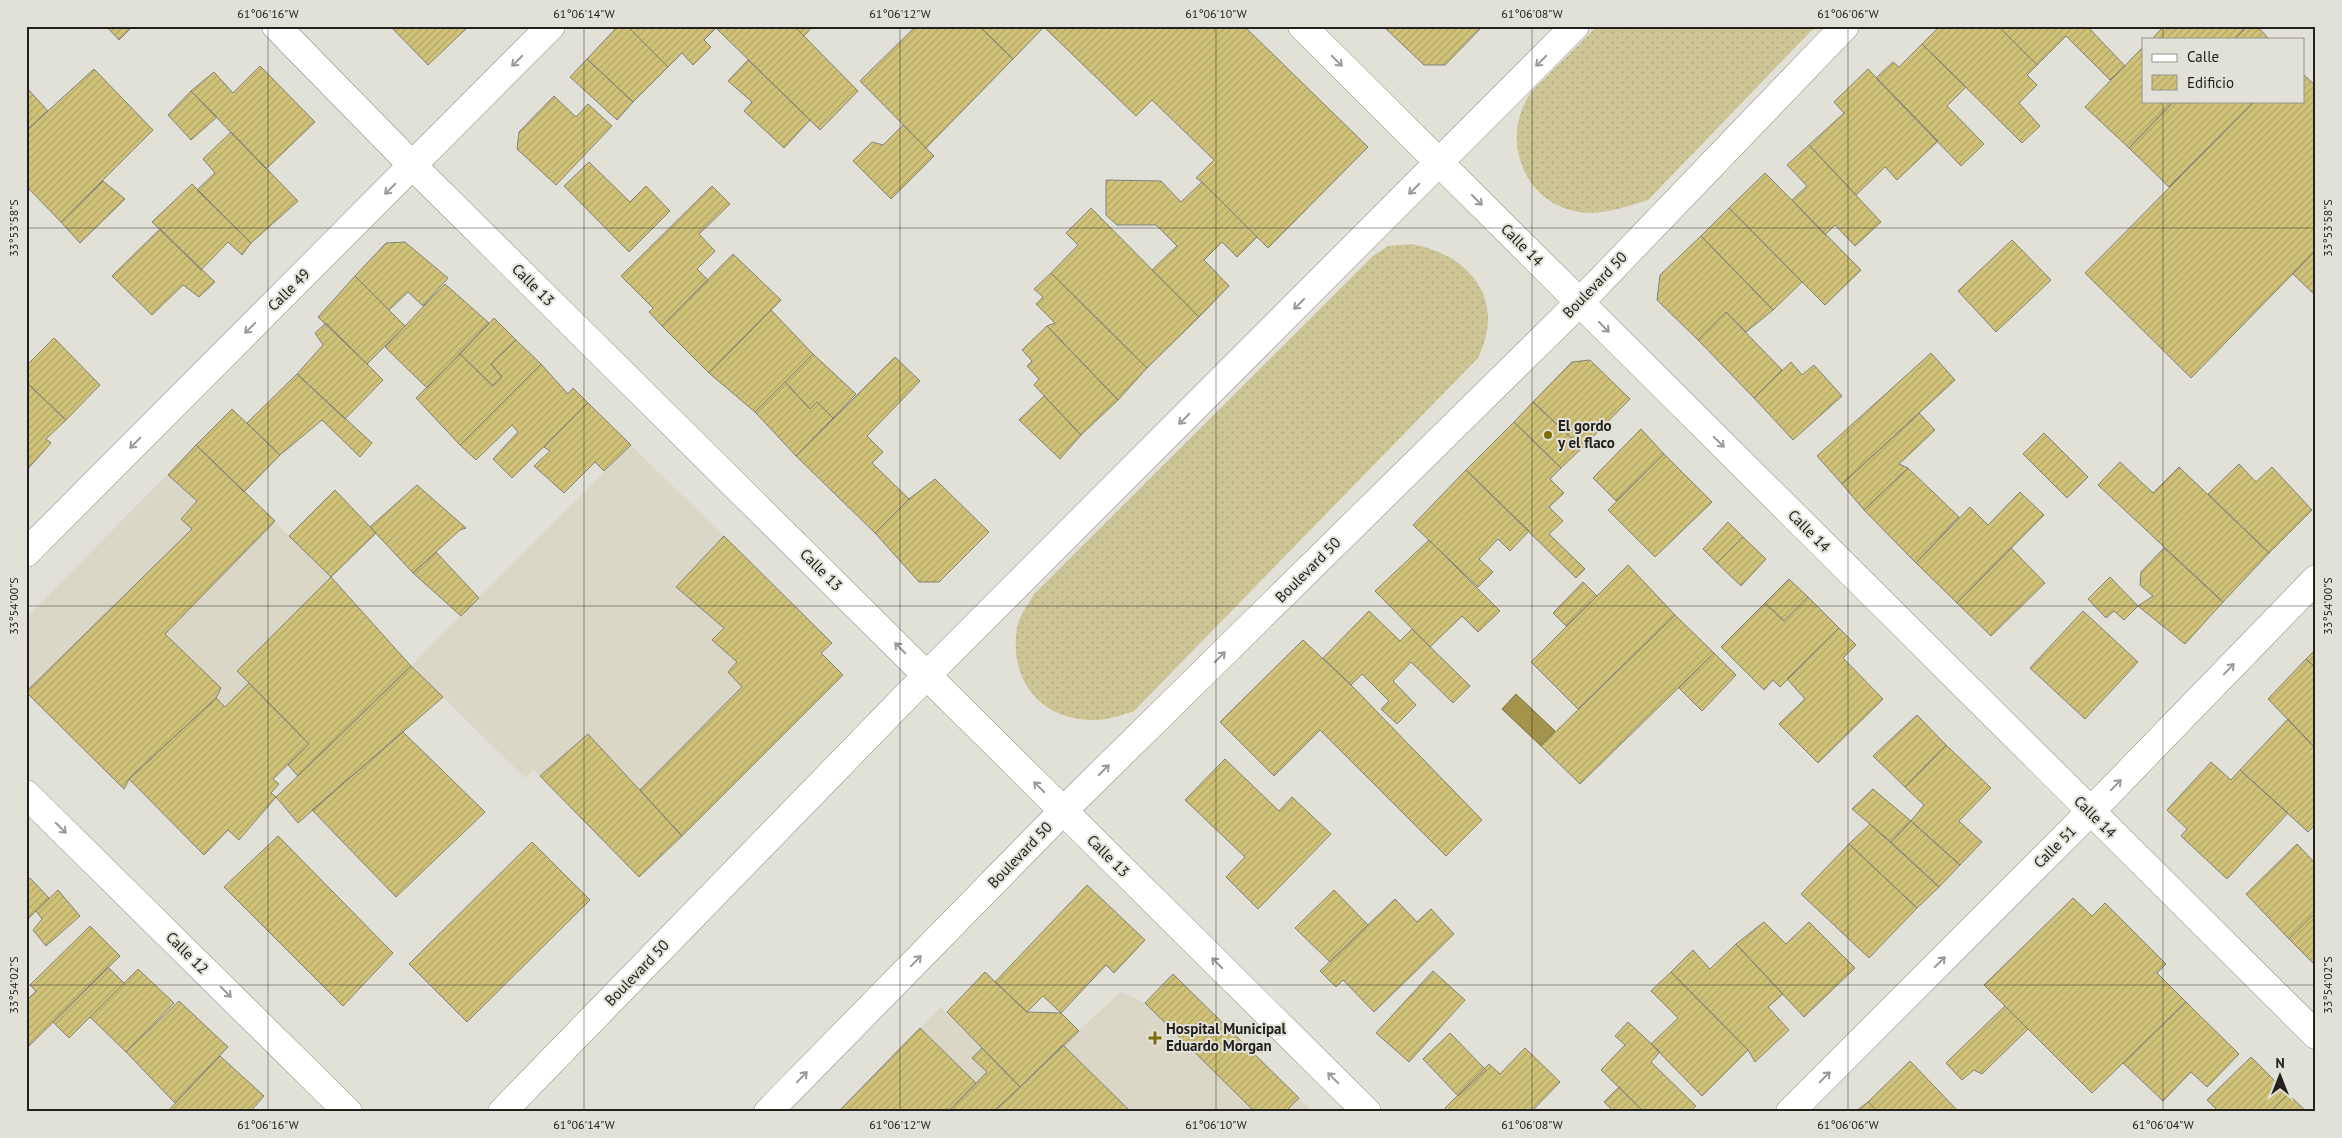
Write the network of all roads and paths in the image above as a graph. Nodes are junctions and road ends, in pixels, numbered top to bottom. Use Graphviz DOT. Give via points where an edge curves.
graph roads {
  1 [pos="276,26"];
  2 [pos="551,26"];
  3 [pos="1302,26"];
  4 [pos="1575,26"];
  5 [pos="1845,26"];
  6 [pos="1440,163"];
  7 [pos="413,166"];
  8 [pos="1580,302"];
  9 [pos="26,553"];
  10 [pos="2316,579"];
  11 [pos="927,675"];
  12 [pos="26,794"];
  13 [pos="1063,811"];
  14 [pos="2090,812"];
  15 [pos="2316,1035"];
  16 [pos="348,1112"];
  17 [pos="502,1112"];
  18 [pos="768,1112"];
  19 [pos="1367,1112"];
  20 [pos="1790,1112"];
  1 -- 7 [label="street, Calle 13"];
  2 -- 7 [label="street, Calle 49, one-way"];
  3 -- 6 [label="street, Calle 14, one-way"];
  4 -- 6 [label="street, Boulevard 50, one-way"];
  5 -- 8 [label="street, Boulevard 50"];
  6 -- 8 [label="street, Calle 14, one-way"];
  6 -- 11 [label="street, Boulevard 50, one-way"];
  7 -- 9 [label="street, Calle 49, one-way"];
  11 -- 7 [label="street, Calle 13, one-way"];
  13 -- 8 [label="street, Boulevard 50, one-way"];
  8 -- 14 [label="street, Calle 14, one-way"];
  14 -- 10 [label="street, Calle 51, one-way"];
  13 -- 11 [label="street, Calle 13, one-way"];
  11 -- 17 [label="street, Boulevard 50"];
  12 -- 16 [label="street, Calle 12, one-way"];
  18 -- 13 [label="street, Boulevard 50, one-way"];
  19 -- 13 [label="street, Calle 13, one-way"];
  14 -- 15 [label="street, Calle 14"];
  20 -- 14 [label="street, Calle 51, one-way"];
}
